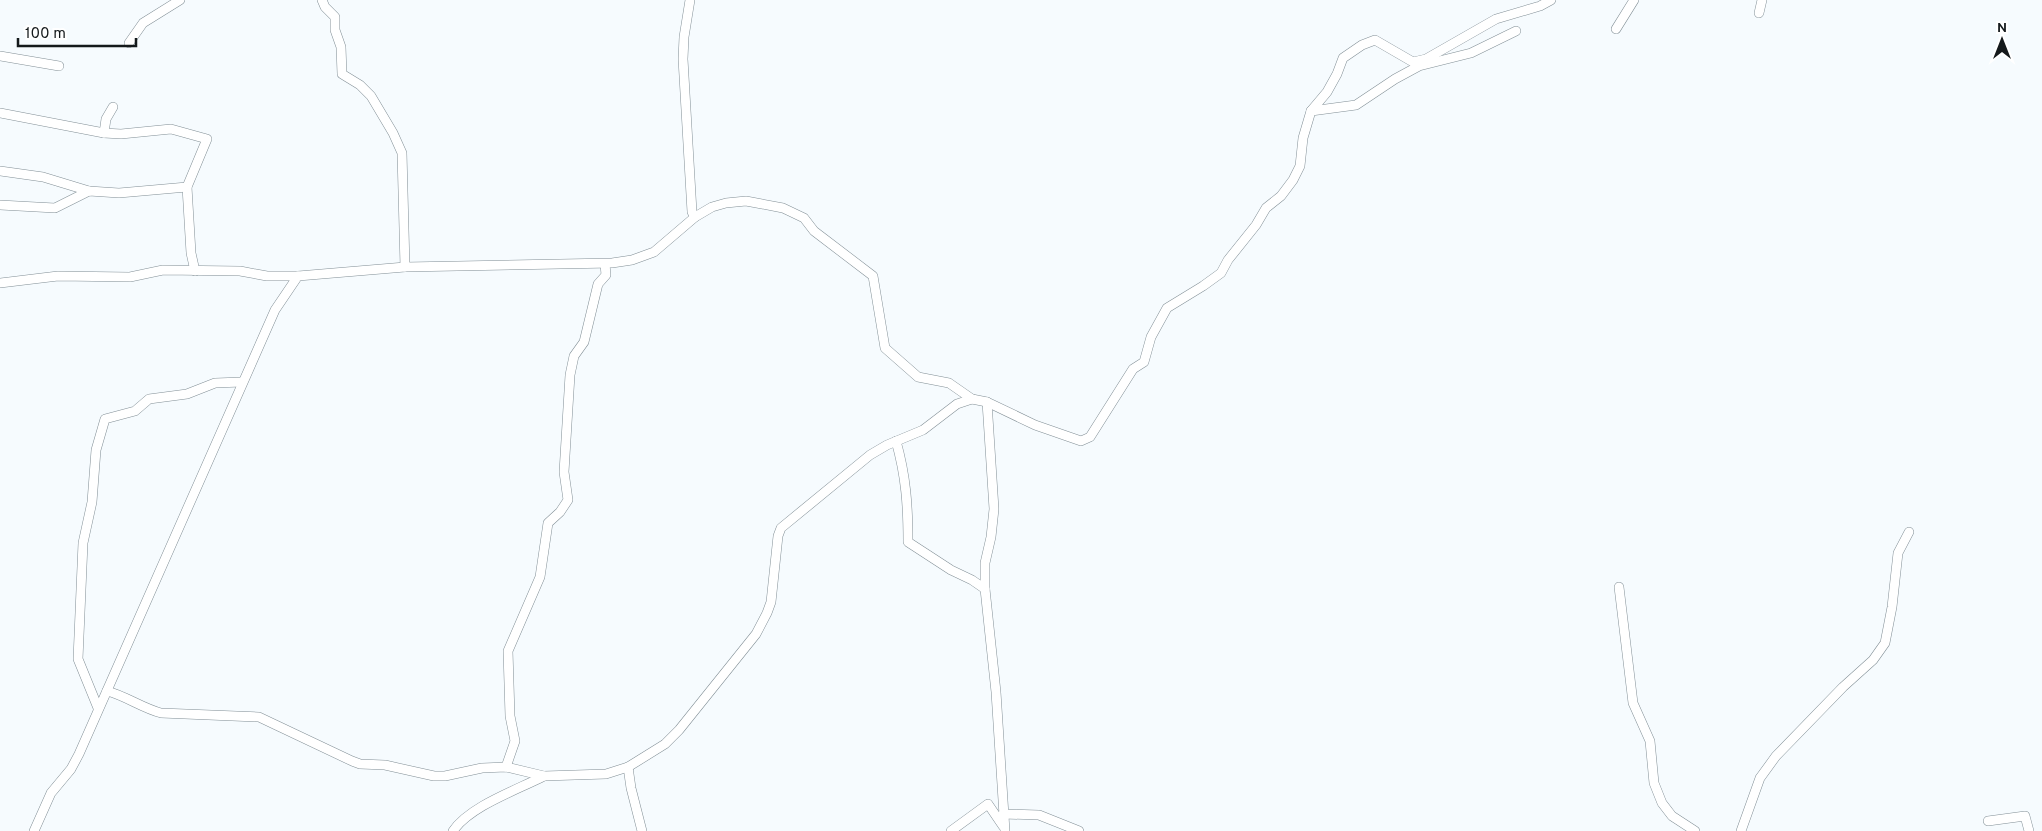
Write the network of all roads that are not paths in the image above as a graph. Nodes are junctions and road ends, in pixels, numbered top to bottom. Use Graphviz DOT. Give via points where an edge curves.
graph roads {
  1 [pos="180,0"];
  2 [pos="322,0"];
  3 [pos="690,0"];
  4 [pos="1551,0"];
  5 [pos="1634,0"];
  6 [pos="1762,0"];
  7 [pos="1759,13"];
  8 [pos="1616,29"];
  9 [pos="1516,31"];
  10 [pos="129,43"];
  11 [pos="0,56"];
  12 [pos="59,66"];
  13 [pos="113,107"];
  14 [pos="1311,111"];
  15 [pos="0,113"];
  16 [pos="104,133"];
  17 [pos="0,171"];
  18 [pos="187,187"];
  19 [pos="89,191"];
  20 [pos="0,205"];
  21 [pos="695,217"];
  22 [pos="605,264"];
  23 [pos="405,267"];
  24 [pos="195,271"];
  25 [pos="298,276"];
  26 [pos="0,283"];
  27 [pos="242,382"];
  28 [pos="972,399"];
  29 [pos="988,402"];
  30 [pos="896,441"];
  31 [pos="1908,532"];
  32 [pos="1619,587"];
  33 [pos="985,589"];
  34 [pos="107,691"];
  35 [pos="98,708"];
  36 [pos="506,767"];
  37 [pos="628,767"];
  38 [pos="544,776"];
  39 [pos="1003,814"];
  40 [pos="1988,821"];
  41 [pos="1005,830"];
  42 [pos="34,831"];
  43 [pos="453,831"];
  44 [pos="642,831"];
  45 [pos="951,831"];
  46 [pos="1080,831"];
  47 [pos="1695,831"];
  48 [pos="1741,831"];
  49 [pos="2029,831"];
  1 -- 10 [label="street" via="143,23"];
  2 -- 23 [label="street" via="335,17 342,74 370,96 402,153"];
  3 -- 21 [label="street" via="684,37 683,83 692,212"];
  4 -- 14 [label="street" via="1496,19 1426,59 1413,62 1375,40 1362,45 1343,58 1327,92"];
  5 -- 8 [label="street"];
  6 -- 7 [label="street"];
  9 -- 14 [label="street" via="1471,53 1419,66 1356,105"];
  11 -- 12 [label="street"];
  13 -- 16 [label="street" via="106,119"];
  14 -- 29 [label="street" via="1300,166 1293,180 1266,208 1220,273 1167,308 1151,337 1144,362 1133,369 1090,437 1081,441 1035,425"];
  15 -- 16 [label="street"];
  16 -- 18 [label="street" via="171,129 207,140"];
  17 -- 19 [label="street" via="43,177"];
  18 -- 19 [label="street" via="119,193"];
  18 -- 24 [label="street"];
  19 -- 20 [label="street" via="54,208"];
  21 -- 22 [label="street" via="654,252 632,260"];
  21 -- 28 [label="street" via="719,204 746,202 783,208 804,218 814,231 873,276 885,348 918,377 950,383"];
  22 -- 23 [label="street"];
  22 -- 36 [label="street" via="606,275 598,284 584,342 574,356 570,375 564,472 568,500 548,523 540,577 508,651 510,716 515,741"];
  23 -- 25 [label="street"];
  24 -- 25 [label="street"];
  24 -- 26 [label="street" via="163,270 130,277 58,276"];
  25 -- 27 [label="street" via="275,310"];
  27 -- 34 [label="street"];
  27 -- 35 [label="street" via="215,383 187,394 149,399 135,412 105,419 96,450 92,502 83,543 78,659"];
  28 -- 29 [label="street"];
  28 -- 30 [label="street" via="957,404 923,430"];
  29 -- 33 [label="street" via="994,509 985,563"];
  30 -- 33 [label="street" via="904,470 908,542"];
  30 -- 37 [label="street" via="870,455 781,528 771,602 756,634 679,730 665,744"];
  31 -- 48 [label="street" via="1898,553 1885,643 1873,660 1776,756 1760,778"];
  32 -- 47 [label="street" via="1633,703 1650,741 1654,783 1662,803 1672,816"];
  33 -- 39 [label="street" via="996,692"];
  34 -- 35 [label="street"];
  34 -- 36 [label="street" via="161,713 259,717 360,764 385,765 439,776"];
  35 -- 42 [label="street" via="79,754 51,794"];
  36 -- 38 [label="street"];
  37 -- 38 [label="street" via="606,774"];
  37 -- 44 [label="street"];
  38 -- 43 [label="street" via="468,816"];
  39 -- 41 [label="street"];
  39 -- 46 [label="street" via="1039,815"];
  40 -- 49 [label="street" via="2025,816"];
  41 -- 45 [label="street" via="988,804"];
}
